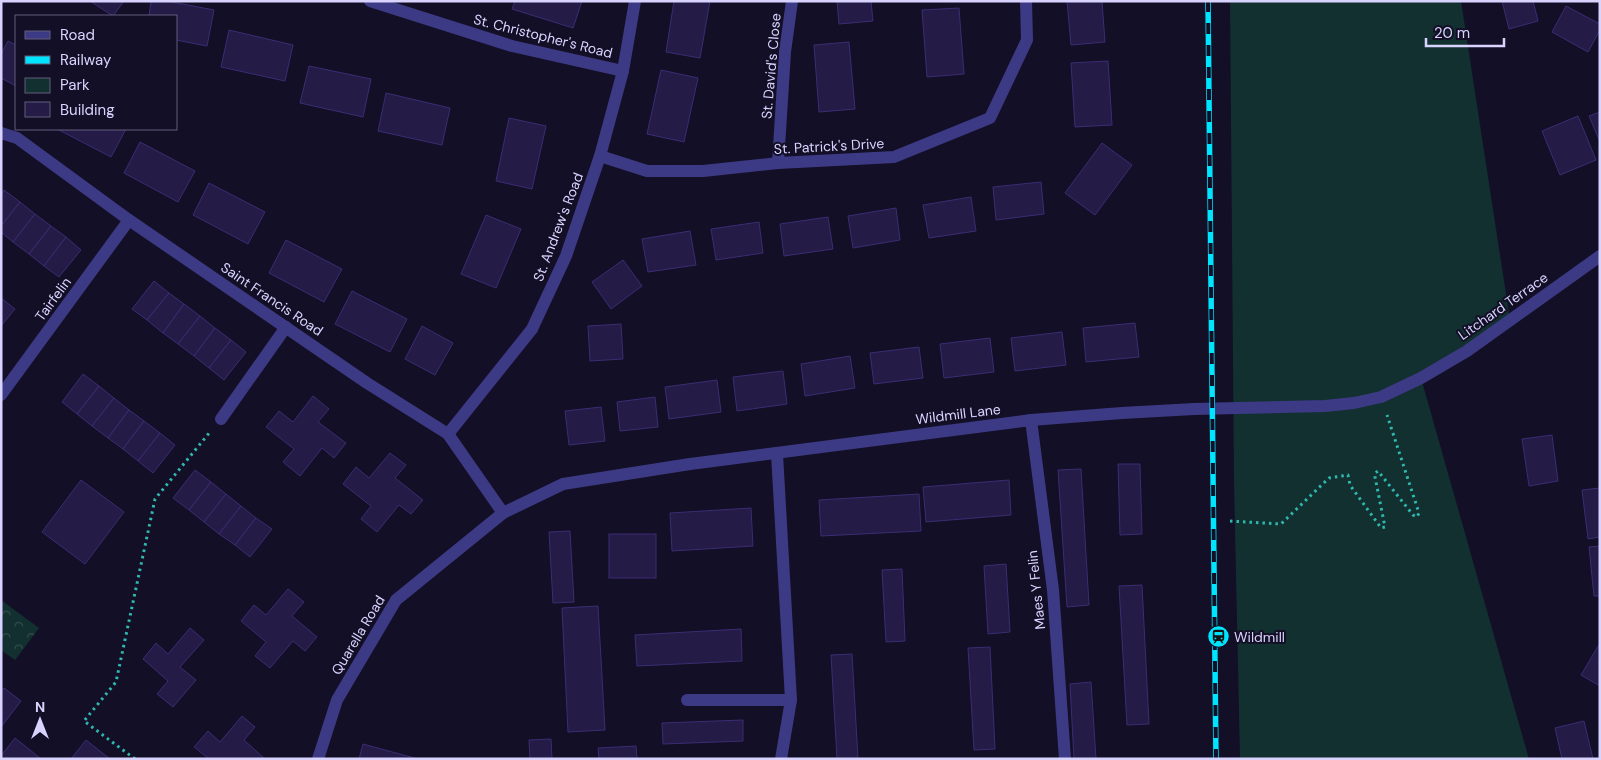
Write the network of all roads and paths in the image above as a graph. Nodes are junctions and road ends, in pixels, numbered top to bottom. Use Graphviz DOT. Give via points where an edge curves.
graph roads {
  1 [pos="370,1"];
  2 [pos="635,1"];
  3 [pos="792,1"];
  4 [pos="1026,1"];
  5 [pos="623,71"];
  6 [pos="1,133"];
  7 [pos="600,156"];
  8 [pos="778,163"];
  9 [pos="129,220"];
  10 [pos="1600,256"];
  11 [pos="286,327"];
  12 [pos="1421,378"];
  13 [pos="1,396"];
  14 [pos="1381,398"];
  15 [pos="220,419"];
  16 [pos="1031,420"];
  17 [pos="448,434"];
  18 [pos="776,454"];
  19 [pos="503,513"];
  20 [pos="1230,521"];
  21 [pos="687,700"];
  22 [pos="791,700"];
  23 [pos="135,759"];
  24 [pos="318,759"];
  25 [pos="781,759"];
  26 [pos="1064,759"];
  1 -- 5 [label="street, St. Christopher's Road" via="512,46"];
  2 -- 5 [label="street, St. Andrew's Road"];
  3 -- 8 [label="street, St. David's Close"];
  4 -- 8 [label="street, St. Patrick's Drive" via="1027,40 990,118 894,157"];
  5 -- 7 [label="street, St. Andrew's Road"];
  6 -- 9 [label="street, Saint Francis Road" via="17,138"];
  7 -- 8 [label="street, St. Patrick's Drive" via="646,171 703,171"];
  7 -- 17 [label="street, St. Andrew's Road" via="566,256 532,329"];
  9 -- 11 [label="street, Saint Francis Road"];
  9 -- 13 [label="street, Tairfelin"];
  10 -- 12 [label="street, Litchard Terrace" via="1467,351"];
  11 -- 15 [label="street"];
  11 -- 17 [label="street, Saint Francis Road"];
  12 -- 14 [label="street, Wildmill Lane"];
  14 -- 16 [label="street, Wildmill Lane" via="1325,406 1185,410"];
  14 -- 20 [label="path" via="1419,513 1417,517 1378,471 1375,477 1385,527 1381,528 1350,485 1348,475 1329,478 1281,524"];
  15 -- 23 [label="path" via="155,499 116,682 84,721"];
  16 -- 18 [label="street, Wildmill Lane"];
  16 -- 26 [label="street, Maes Y Felin" via="1053,590"];
  17 -- 19 [label="street, Saint Francis Road"];
  18 -- 19 [label="street, Wildmill Lane" via="563,484"];
  18 -- 22 [label="street"];
  19 -- 24 [label="street, Quarella Road" via="396,600 337,700"];
  21 -- 22 [label="street"];
  22 -- 25 [label="street"];
}
